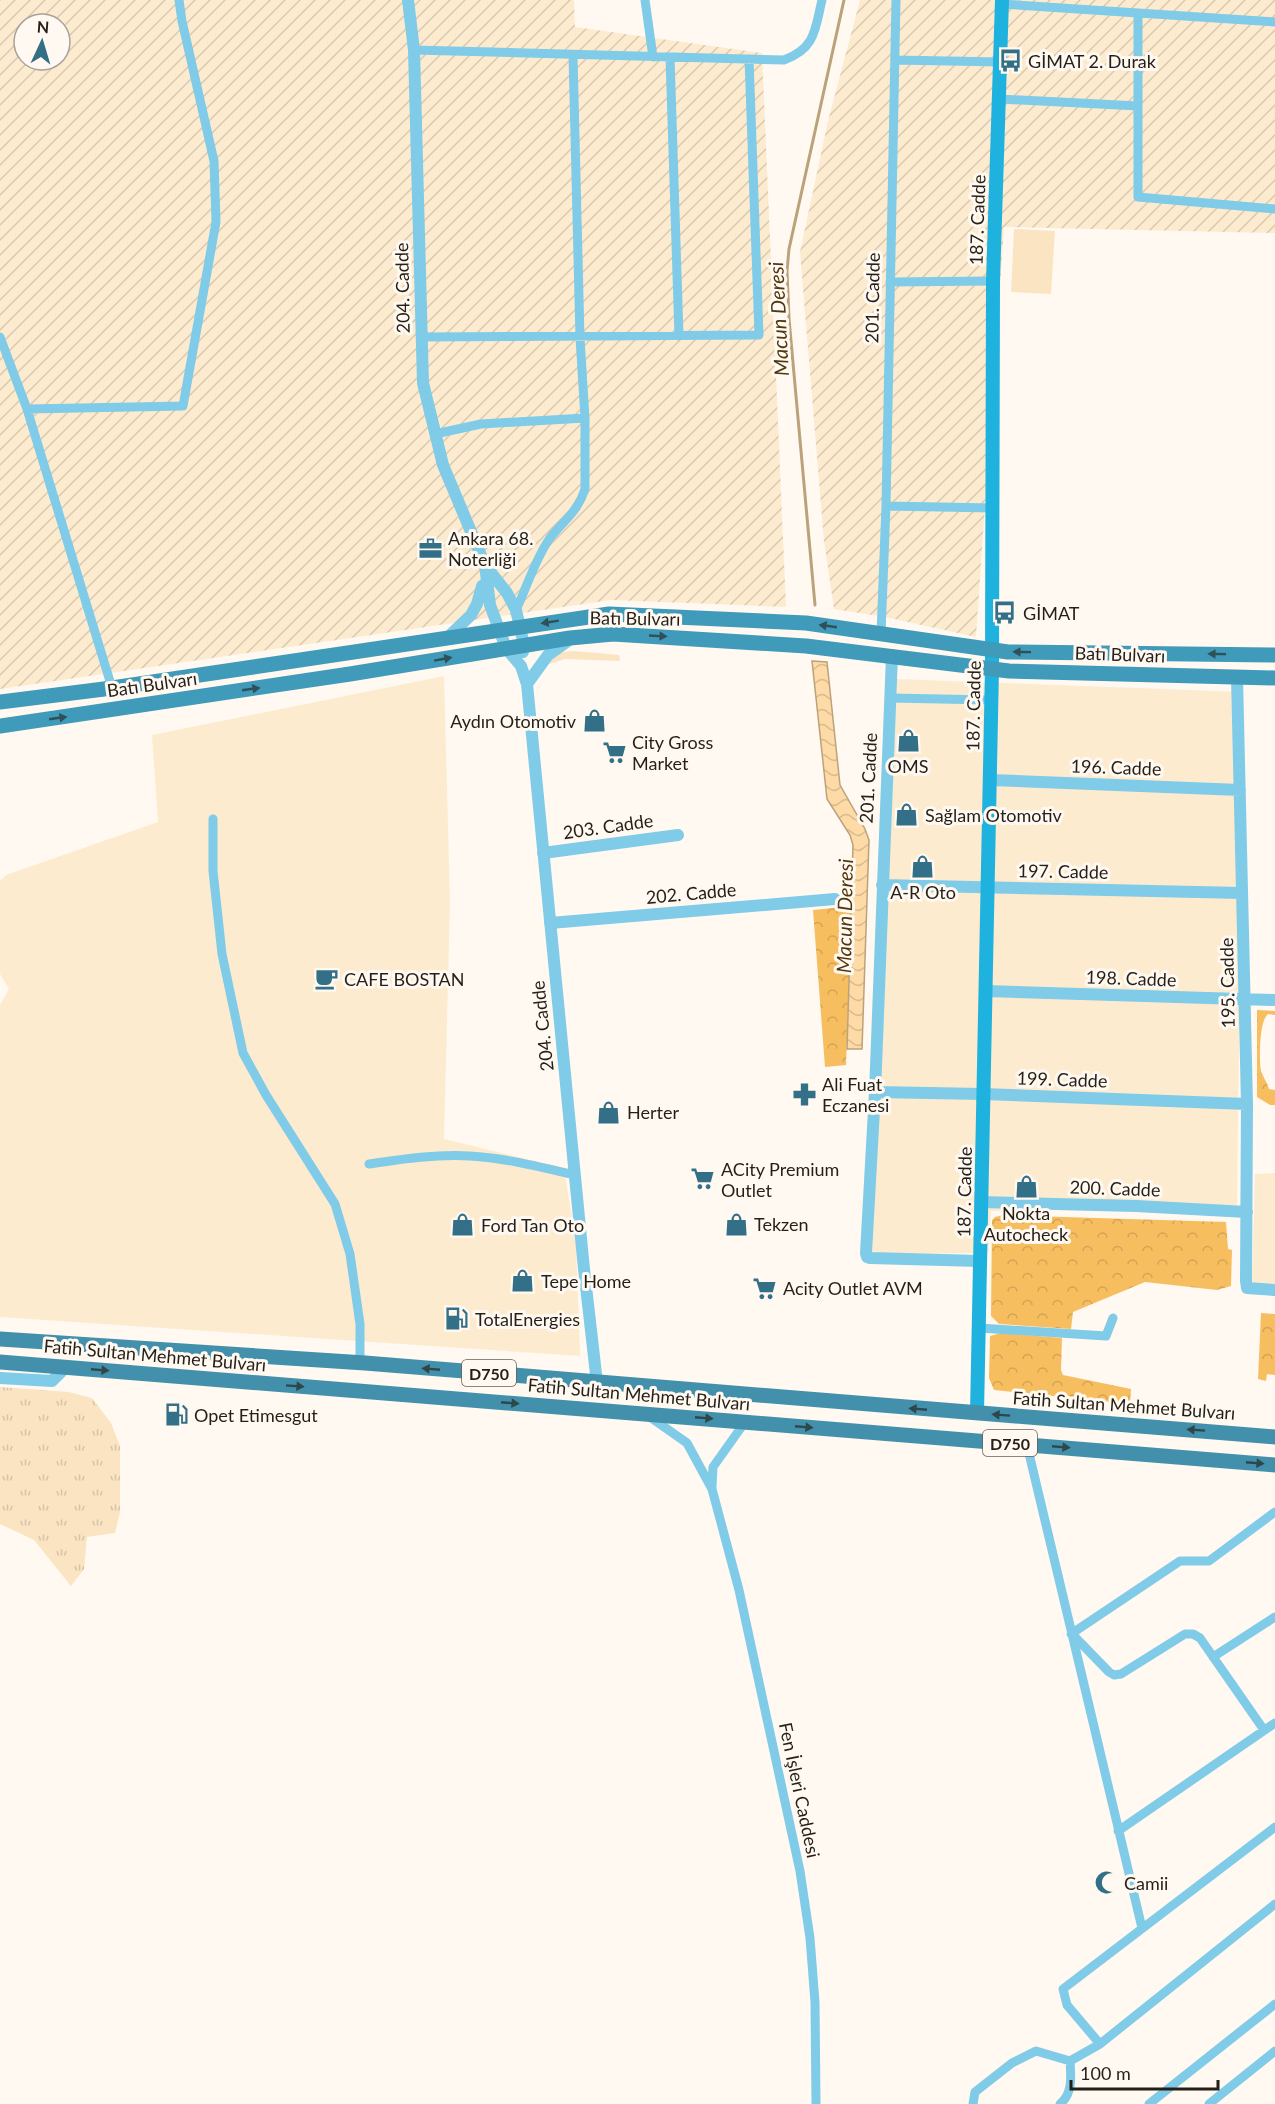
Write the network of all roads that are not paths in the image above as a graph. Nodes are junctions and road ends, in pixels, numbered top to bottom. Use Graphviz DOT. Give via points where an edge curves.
graph roads {
  1 [pos="179,0"];
  2 [pos="408,0"];
  3 [pos="645,0"];
  4 [pos="822,0"];
  5 [pos="896,0"];
  6 [pos="1002,2"];
  7 [pos="1138,13"];
  8 [pos="1275,22"];
  9 [pos="414,50"];
  10 [pos="573,55"];
  11 [pos="653,57"];
  12 [pos="670,57"];
  13 [pos="749,59"];
  14 [pos="896,60"];
  15 [pos="1000,62"];
  16 [pos="999,99"];
  17 [pos="1138,106"];
  18 [pos="1275,209"];
  19 [pos="890,282"];
  20 [pos="993,282"];
  21 [pos="678,336"];
  22 [pos="0,337"];
  23 [pos="421,338"];
  24 [pos="580,338"];
  25 [pos="27,409"];
  26 [pos="585,418"];
  27 [pos="435,434"];
  28 [pos="886,506"];
  29 [pos="992,508"];
  30 [pos="485,565"];
  31 [pos="487,582"];
  32 [pos="516,610"];
  33 [pos="520,626"];
  34 [pos="499,630"];
  35 [pos="881,633"];
  36 [pos="447,638"];
  37 [pos="570,638"];
  38 [pos="524,645"];
  39 [pos="506,648"];
  40 [pos="992,649"];
  41 [pos="892,655"];
  42 [pos="1275,655"];
  43 [pos="521,666"];
  44 [pos="992,668"];
  45 [pos="1237,677"];
  46 [pos="1275,678"];
  47 [pos="527,684"];
  48 [pos="112,688"];
  49 [pos="890,698"];
  50 [pos="991,700"];
  51 [pos="0,702"];
  52 [pos="0,726"];
  53 [pos="990,780"];
  54 [pos="1240,790"];
  55 [pos="213,819"];
  56 [pos="678,835"];
  57 [pos="543,853"];
  58 [pos="882,885"];
  59 [pos="988,887"];
  60 [pos="1242,893"];
  61 [pos="836,899"];
  62 [pos="550,923"];
  63 [pos="986,991"];
  64 [pos="1245,999"];
  65 [pos="1275,1000"];
  66 [pos="875,1092"];
  67 [pos="983,1094"];
  68 [pos="1247,1104"];
  69 [pos="369,1164"];
  70 [pos="575,1175"];
  71 [pos="981,1202"];
  72 [pos="1247,1212"];
  73 [pos="980,1261"];
  74 [pos="1275,1290"];
  75 [pos="1113,1318"];
  76 [pos="979,1328"];
  77 [pos="0,1339"];
  78 [pos="0,1362"];
  79 [pos="360,1363"];
  80 [pos="65,1368"];
  81 [pos="0,1378"];
  82 [pos="597,1383"];
  83 [pos="977,1413"];
  84 [pos="645,1414"];
  85 [pos="746,1422"];
  86 [pos="1275,1437"];
  87 [pos="1026,1444"];
  88 [pos="1275,1465"];
  89 [pos="712,1489"];
  90 [pos="1275,1512"];
  91 [pos="1275,1617"];
  92 [pos="1071,1634"];
  93 [pos="1213,1657"];
  94 [pos="1275,1723"];
  95 [pos="1264,1730"];
  96 [pos="1275,1827"];
  97 [pos="1118,1831"];
  98 [pos="1275,1904"];
  99 [pos="1142,1928"];
  100 [pos="1275,2004"];
  101 [pos="1100,2044"];
  102 [pos="1275,2051"];
  103 [pos="1070,2061"];
  104 [pos="816,2104"];
  105 [pos="973,2104"];
  106 [pos="1060,2104"];
  107 [pos="1149,2104"];
  108 [pos="1209,2104"];
  1 -- 25 [label="street" via="214,161 216,222 183,406"];
  2 -- 9 [label="street, 204. Cadde"];
  3 -- 11 [label="street"];
  4 -- 13 [label="street" via="813,38 798,55 784,60"];
  5 -- 14 [label="street, 201. Cadde"];
  6 -- 7 [label="street"];
  6 -- 15 [label="main road, 187. Cadde"];
  7 -- 8 [label="street"];
  7 -- 17 [label="street"];
  9 -- 10 [label="street"];
  9 -- 23 [label="street, 204. Cadde"];
  10 -- 11 [label="street"];
  10 -- 24 [label="street"];
  11 -- 12 [label="street"];
  12 -- 13 [label="street"];
  12 -- 21 [label="street"];
  13 -- 21 [label="street" via="759,335"];
  14 -- 15 [label="street"];
  14 -- 19 [label="street, 201. Cadde"];
  15 -- 16 [label="main road, 187. Cadde"];
  16 -- 17 [label="street"];
  16 -- 20 [label="main road, 187. Cadde"];
  17 -- 18 [label="street" via="1138,197"];
  19 -- 20 [label="street"];
  19 -- 28 [label="street, 201. Cadde"];
  20 -- 29 [label="main road, 187. Cadde"];
  21 -- 24 [label="street"];
  22 -- 25 [label="street"];
  23 -- 24 [label="street"];
  23 -- 27 [label="street, 204. Cadde" via="423,383"];
  24 -- 26 [label="street"];
  25 -- 48 [label="street"];
  26 -- 27 [label="street" via="500,422"];
  26 -- 32 [label="street" via="582,498 570,518 551,537"];
  27 -- 30 [label="street, 204. Cadde" via="443,465"];
  28 -- 29 [label="street"];
  28 -- 35 [label="street, 201. Cadde"];
  29 -- 40 [label="main road, 187. Cadde"];
  30 -- 31 [label="street, 204. Cadde"];
  30 -- 32 [label="street, 204. Cadde"];
  31 -- 34 [label="street, 204. Cadde"];
  31 -- 36 [label="street" via="471,615"];
  32 -- 33 [label="street, 204. Cadde"];
  33 -- 34 [label="main road, Batı Bulvarı"];
  35 -- 33 [label="main road, Batı Bulvarı, one-way" via="769,620 635,614 586,616"];
  33 -- 38 [label="street, 204. Cadde"];
  34 -- 36 [label="main road, Batı Bulvarı"];
  34 -- 39 [label="street, 204. Cadde"];
  35 -- 40 [label="main road, Batı Bulvarı"];
  36 -- 48 [label="main road, Batı Bulvarı"];
  37 -- 38 [label="main road, Batı Bulvarı"];
  37 -- 41 [label="main road, Batı Bulvarı, one-way" via="654,635"];
  37 -- 47 [label="street" via="548,655"];
  38 -- 39 [label="main road, Batı Bulvarı"];
  38 -- 43 [label="street, 204. Cadde"];
  39 -- 43 [label="street, 204. Cadde"];
  52 -- 39 [label="main road, Batı Bulvarı, one-way"];
  42 -- 40 [label="main road, Batı Bulvarı, one-way"];
  40 -- 44 [label="main road, 187. Cadde"];
  41 -- 44 [label="main road, Batı Bulvarı"];
  41 -- 49 [label="street, 201. Cadde"];
  43 -- 47 [label="street, 204. Cadde"];
  44 -- 45 [label="main road, Batı Bulvarı"];
  44 -- 50 [label="main road, 187. Cadde"];
  45 -- 46 [label="main road, Batı Bulvarı"];
  45 -- 54 [label="street, 195. Cadde"];
  47 -- 57 [label="street, 204. Cadde"];
  48 -- 51 [label="main road, Batı Bulvarı"];
  49 -- 50 [label="street"];
  49 -- 58 [label="street, 201. Cadde"];
  50 -- 53 [label="main road, 187. Cadde"];
  53 -- 54 [label="street, 196. Cadde"];
  53 -- 59 [label="main road, 187. Cadde"];
  54 -- 60 [label="street, 195. Cadde"];
  55 -- 79 [label="street" via="213,871 222,954 243,1053 335,1204 350,1254 360,1324"];
  56 -- 57 [label="street, 203. Cadde"];
  57 -- 62 [label="street, 204. Cadde"];
  58 -- 59 [label="street, 197. Cadde"];
  58 -- 66 [label="street, 201. Cadde"];
  59 -- 60 [label="street, 197. Cadde"];
  59 -- 63 [label="main road, 187. Cadde"];
  60 -- 64 [label="street, 195. Cadde"];
  61 -- 62 [label="street, 202. Cadde"];
  62 -- 70 [label="street, 204. Cadde"];
  63 -- 64 [label="street, 198. Cadde"];
  63 -- 67 [label="main road, 187. Cadde"];
  64 -- 65 [label="street, 198. Cadde"];
  64 -- 68 [label="street, 195. Cadde"];
  66 -- 67 [label="street, 199. Cadde"];
  66 -- 73 [label="street, 201. Cadde" via="867,1257"];
  67 -- 68 [label="street, 199. Cadde"];
  67 -- 71 [label="main road, 187. Cadde"];
  68 -- 72 [label="street, 195. Cadde"];
  69 -- 70 [label="street" via="416,1157 468,1156"];
  70 -- 82 [label="street, 204. Cadde"];
  71 -- 72 [label="street, 200. Cadde"];
  71 -- 73 [label="main road, 187. Cadde"];
  72 -- 74 [label="street, 195. Cadde" via="1247,1288"];
  73 -- 76 [label="main road, 187. Cadde"];
  75 -- 76 [label="street" via="1106,1336"];
  76 -- 83 [label="main road, 187. Cadde"];
  77 -- 79 [label="highway, Fatih Sultan Mehmet Bulvarı / D750"];
  78 -- 80 [label="highway, Fatih Sultan Mehmet Bulvarı / D750"];
  82 -- 79 [label="highway, Fatih Sultan Mehmet Bulvarı / D750, one-way"];
  80 -- 81 [label="street" via="52,1382"];
  80 -- 84 [label="highway, Fatih Sultan Mehmet Bulvarı / D750, one-way"];
  83 -- 82 [label="highway, Fatih Sultan Mehmet Bulvarı / D750, one-way"];
  86 -- 83 [label="highway, Fatih Sultan Mehmet Bulvarı / D750, one-way"];
  84 -- 85 [label="highway, Fatih Sultan Mehmet Bulvarı / D750, one-way"];
  84 -- 89 [label="street" via="687,1443"];
  85 -- 87 [label="highway, Fatih Sultan Mehmet Bulvarı / D750, one-way"];
  85 -- 89 [label="street" via="713,1467"];
  87 -- 88 [label="highway, Fatih Sultan Mehmet Bulvarı / D750, one-way"];
  87 -- 92 [label="street"];
  89 -- 104 [label="street, Fen İşleri Caddesi" via="740,1590 800,1871 815,2002"];
  90 -- 92 [label="street" via="1209,1561 1180,1561"];
  91 -- 93 [label="street"];
  92 -- 93 [label="street" via="1114,1675 1185,1634 1200,1638"];
  92 -- 97 [label="street"];
  93 -- 95 [label="street"];
  94 -- 95 [label="street"];
  95 -- 97 [label="street"];
  96 -- 99 [label="street"];
  97 -- 99 [label="street"];
  98 -- 101 [label="street"];
  99 -- 101 [label="street" via="1063,1989 1067,2005"];
  100 -- 107 [label="street"];
  101 -- 103 [label="street"];
  102 -- 108 [label="street"];
  103 -- 105 [label="street" via="1036,2051 1012,2063 975,2092"];
  103 -- 106 [label="street" via="1071,2083 1066,2100"];
}
